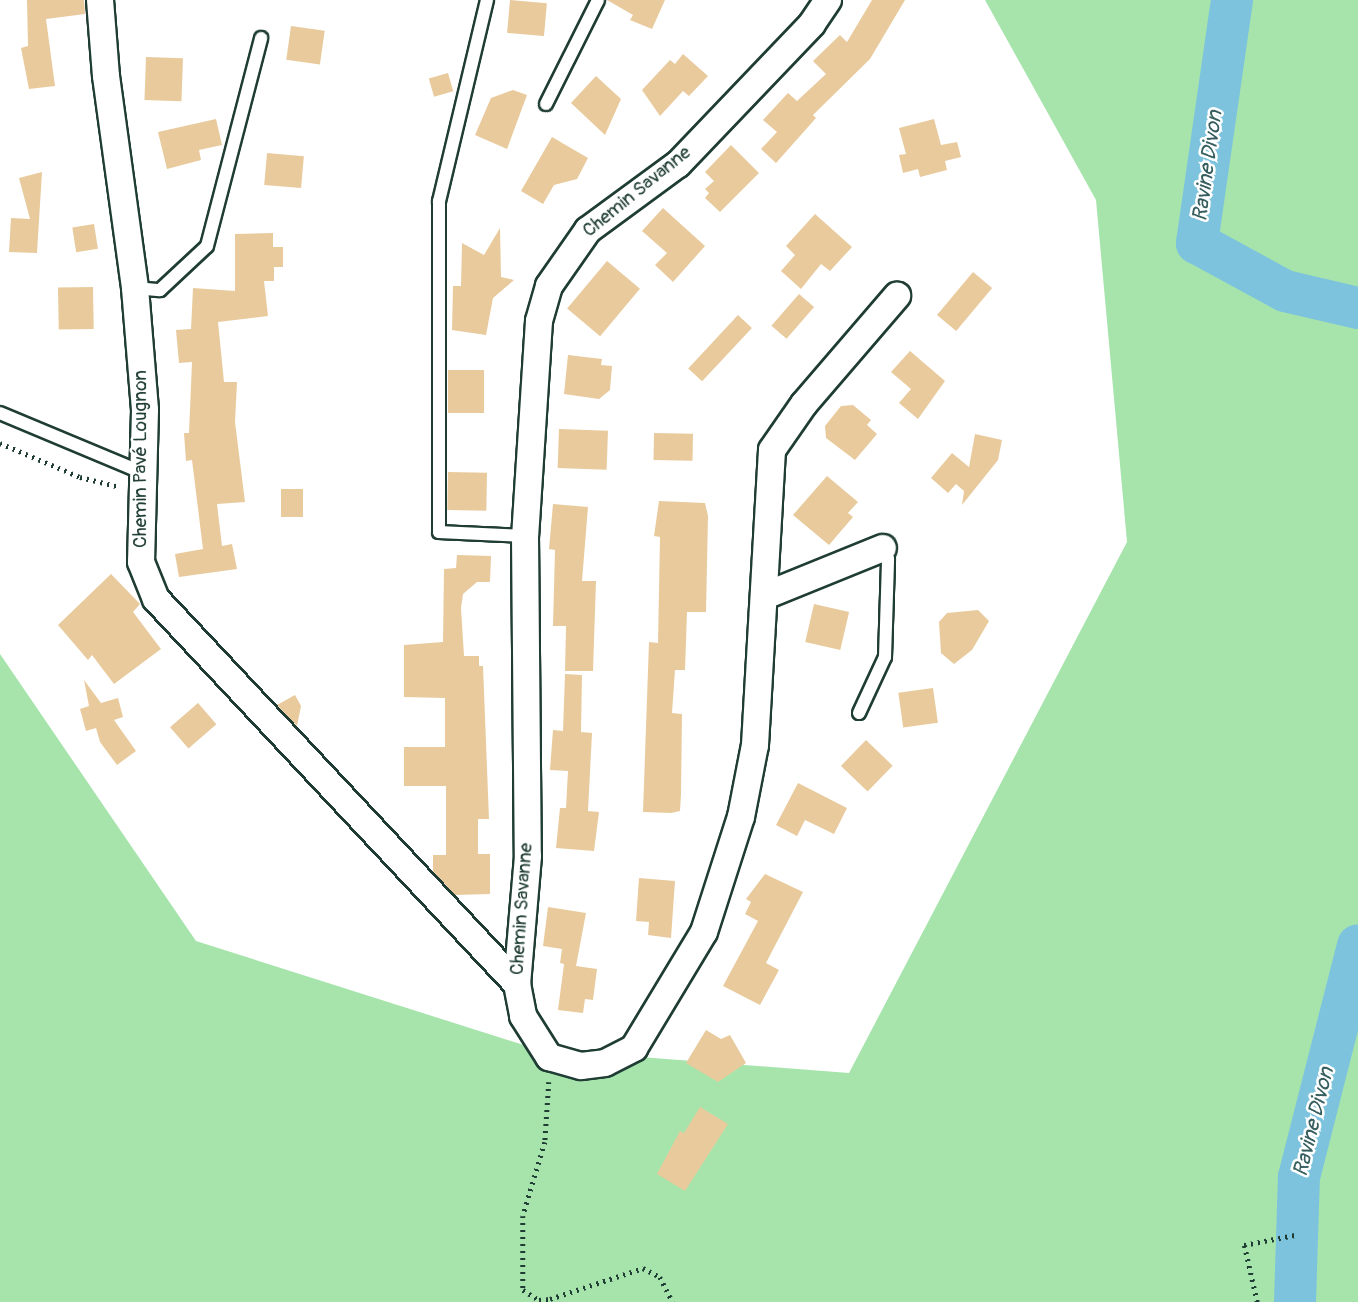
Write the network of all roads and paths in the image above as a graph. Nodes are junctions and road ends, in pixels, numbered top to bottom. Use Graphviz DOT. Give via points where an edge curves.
graph roads {
  1 [pos="100,0"];
  2 [pos="486,0"];
  3 [pos="598,0"];
  4 [pos="828,0"];
  5 [pos="261,38"];
  6 [pos="546,104"];
  7 [pos="135,288"];
  8 [pos="897,296"];
  9 [pos="0,414"];
  10 [pos="0,443"];
  11 [pos="141,472"];
  12 [pos="142,499"];
  13 [pos="525,536"];
  14 [pos="883,548"];
  15 [pos="766,595"];
  16 [pos="859,713"];
  17 [pos="517,984"];
  18 [pos="552,1058"];
  19 [pos="1295,1235"];
  20 [pos="673,1302"];
  21 [pos="1257,1302"];
  1 -- 7 [label="street, Chemin Pavé Lougnon"];
  2 -- 13 [label="lane" via="439,201 439,532"];
  3 -- 6 [label="lane"];
  4 -- 13 [label="street, Chemin Savanne" via="812,24 678,164 588,230 549,286 539,321"];
  5 -- 7 [label="lane" via="206,246 160,290"];
  7 -- 11 [label="street, Chemin Pavé Lougnon" via="145,410"];
  8 -- 15 [label="street" via="772,450"];
  9 -- 11 [label="lane"];
  10 -- 12 [label="path" via="80,477 127,489"];
  11 -- 12 [label="street, Chemin Pavé Lougnon"];
  12 -- 17 [label="street, Chemin Pavé Lougnon" via="141,562 156,599"];
  13 -- 17 [label="street, Chemin Savanne" via="528,856"];
  14 -- 15 [label="street"];
  14 -- 16 [label="lane" via="888,559 885,657"];
  15 -- 18 [label="street" via="755,745 741,817 704,932 634,1048 605,1063 581,1066"];
  17 -- 18 [label="street, Chemin Savanne" via="523,1016"];
  18 -- 20 [label="path" via="545,1142 523,1216 523,1290 530,1297 550,1299 643,1268 660,1278"];
  19 -- 21 [label="path" via="1244,1244"];
}
